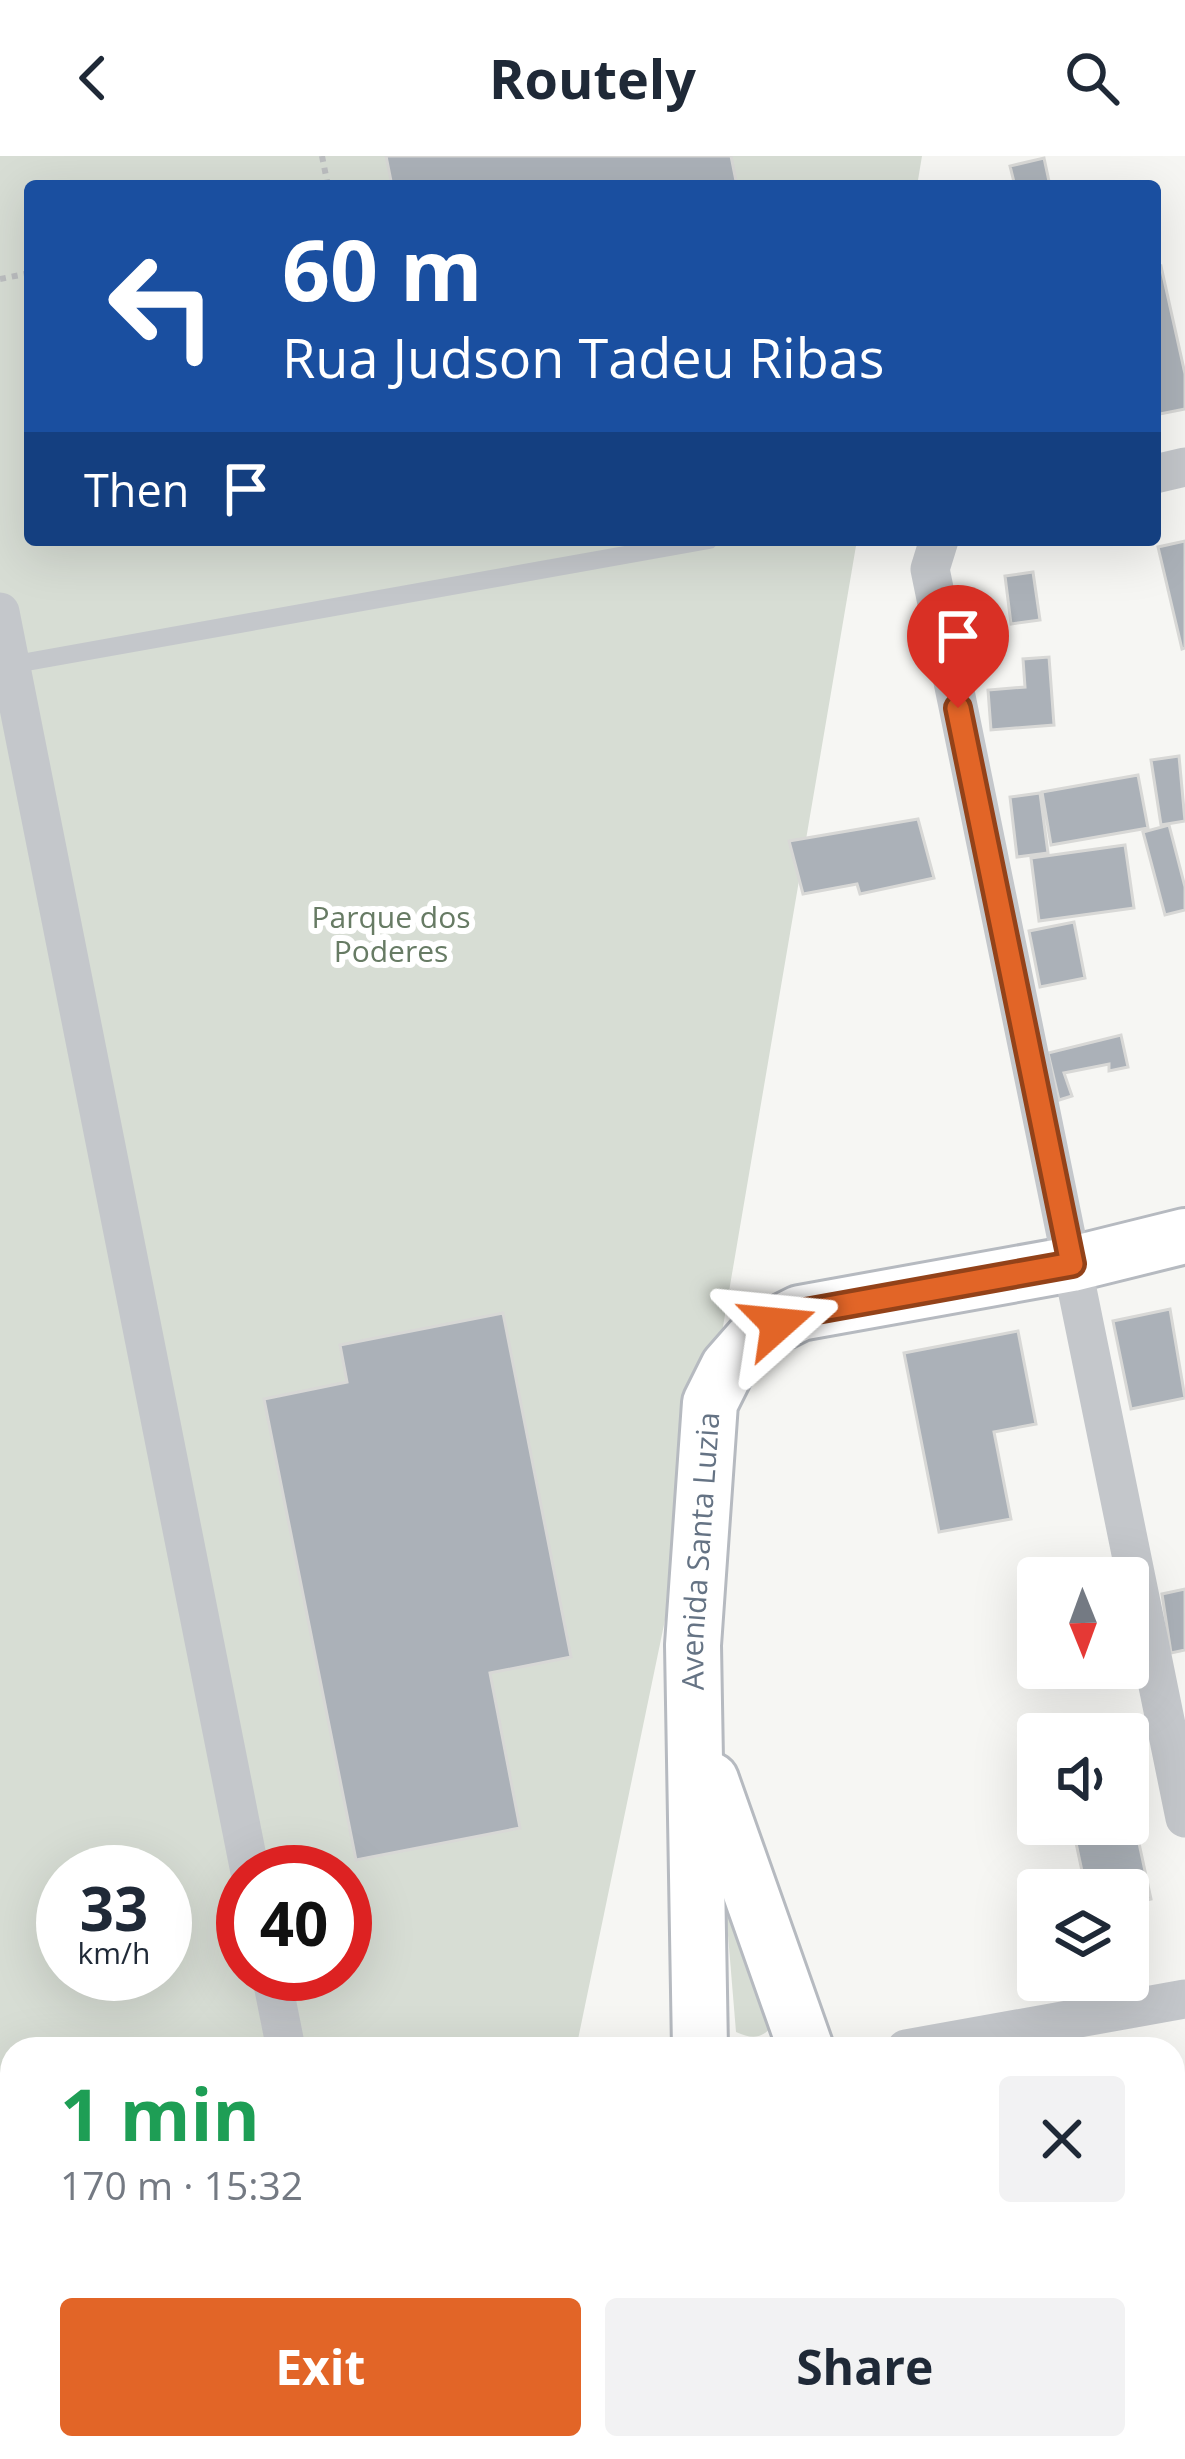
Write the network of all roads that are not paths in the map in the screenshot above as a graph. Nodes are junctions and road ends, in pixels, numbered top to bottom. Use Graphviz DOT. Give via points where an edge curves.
graph roads {
  1 [pos="649,546"];
  2 [pos="937,546"];
  3 [pos="609,550"];
  4 [pos="0,612"];
  5 [pos="10,665"];
  6 [pos="1185,1236"];
  7 [pos="1072,1264"];
  8 [pos="697,1741"];
  9 [pos="1185,1818"];
  10 [pos="245,1845"];
  11 [pos="1185,1999"];
  12 [pos="276,2001"];
  13 [pos="284,2037"];
  14 [pos="700,2037"];
  15 [pos="802,2037"];
  16 [pos="973,2037"];
  1 -- 3 [label="lane"];
  2 -- 7 [label="street" via="930,569"];
  3 -- 5 [label="lane"];
  4 -- 5 [label="street"];
  5 -- 10 [label="street"];
  6 -- 7 [label="street"];
  7 -- 8 [label="street, Avenida Santa Luzia" via="800,1313 756,1335 728,1367 710,1402 692,1645"];
  7 -- 9 [label="street"];
  8 -- 14 [label="street, Avenida Santa Luzia"];
  8 -- 15 [label="street, Avenida Santa Luzia"];
  11 -- 16 [label="street"];
  12 -- 13 [label="street"];
}
